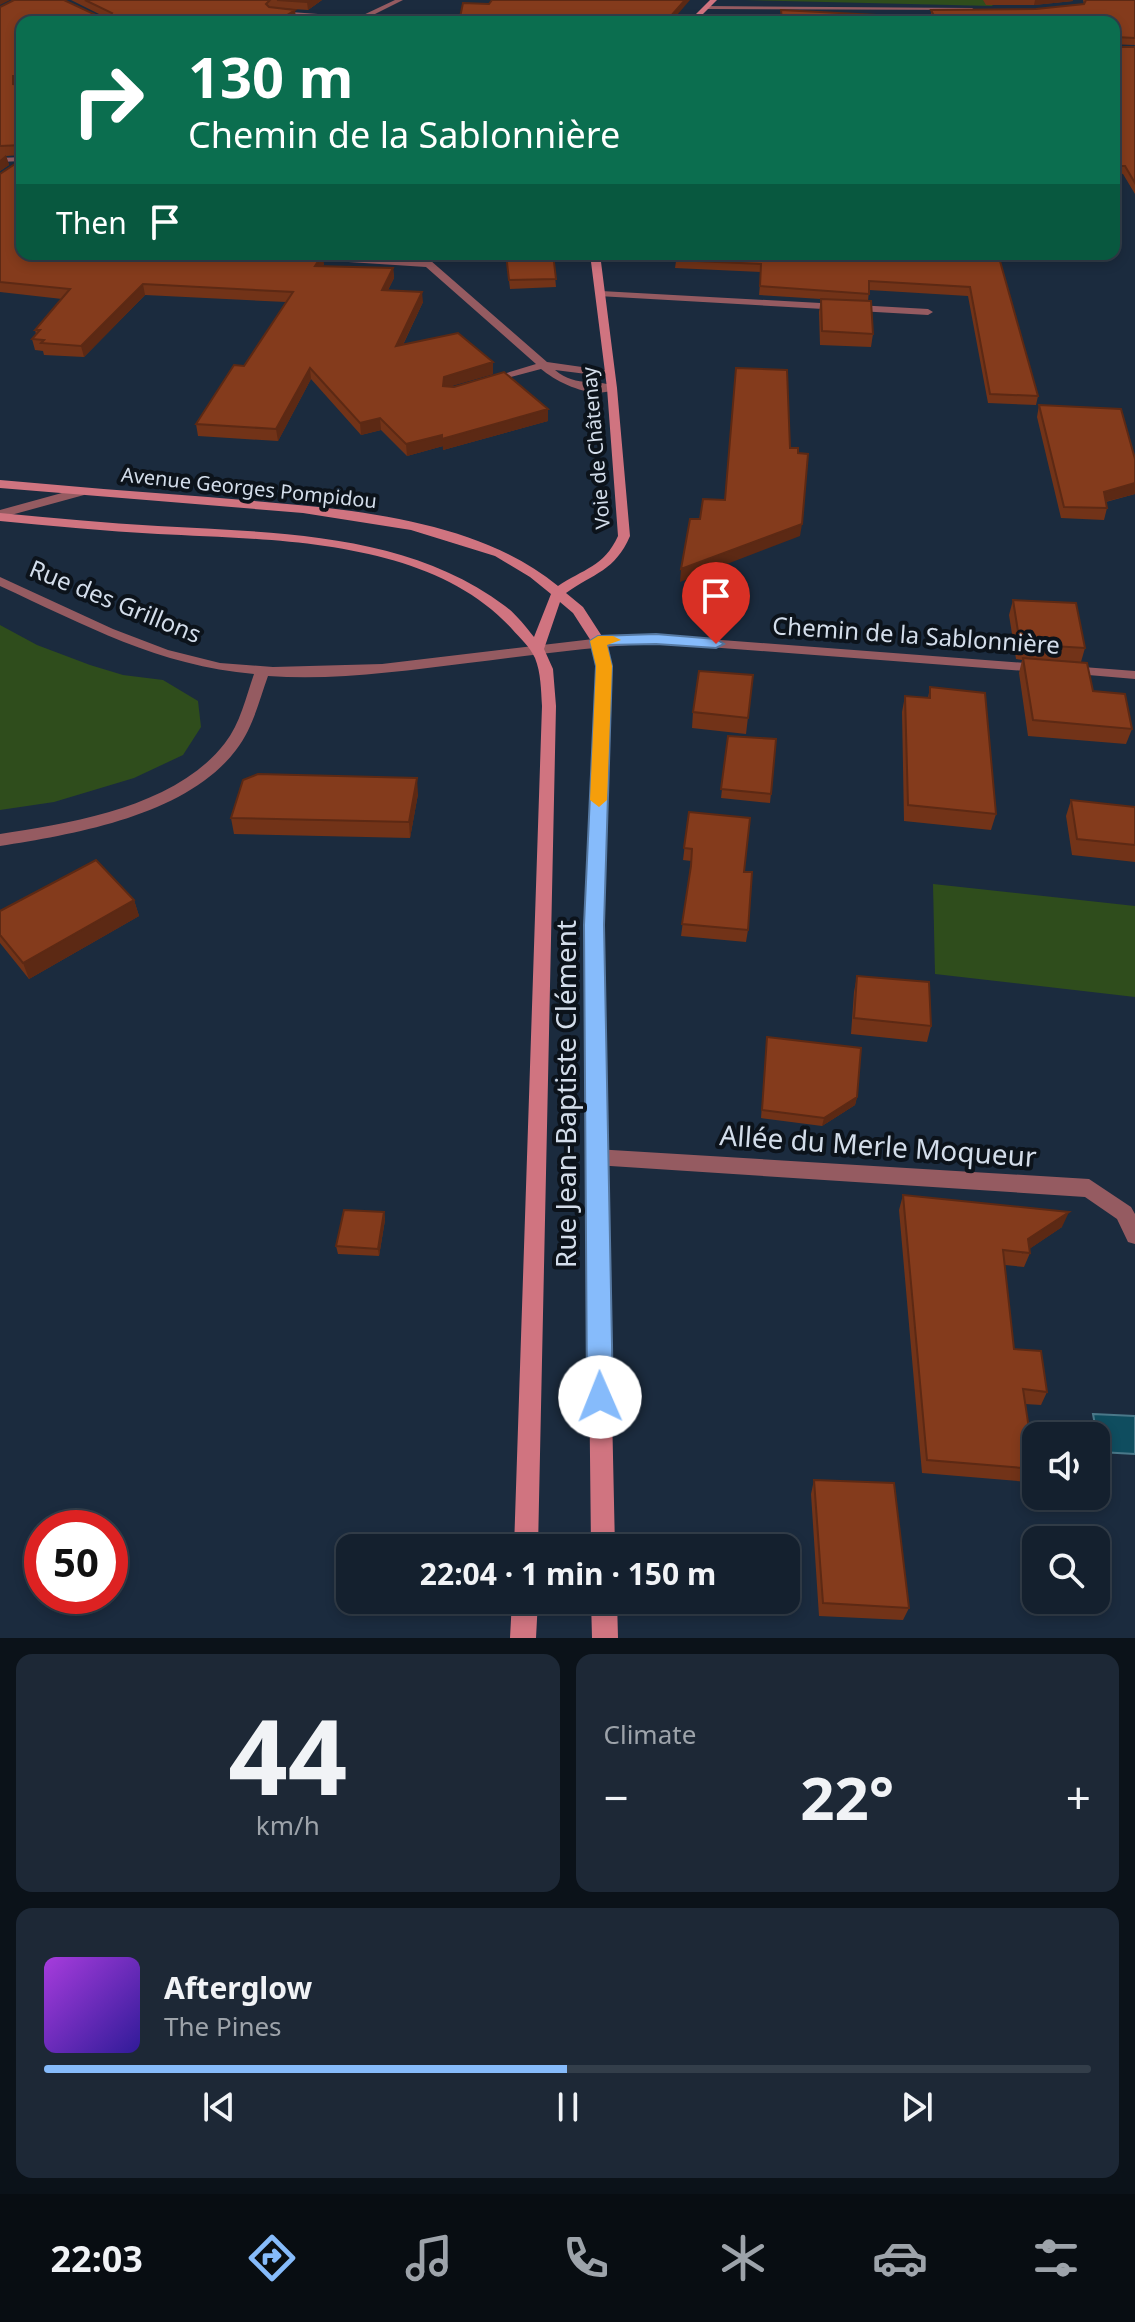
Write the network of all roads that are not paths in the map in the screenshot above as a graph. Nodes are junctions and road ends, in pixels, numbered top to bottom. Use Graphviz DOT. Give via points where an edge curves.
graph roads {
  1 [pos="400,0"];
  2 [pos="714,0"];
  3 [pos="706,7"];
  4 [pos="983,10"];
  5 [pos="273,12"];
  6 [pos="294,16"];
  7 [pos="366,16"];
  8 [pos="697,16"];
  9 [pos="16,166"];
  10 [pos="11,171"];
  11 [pos="354,260"];
  12 [pos="423,260"];
  13 [pos="596,260"];
  14 [pos="427,264"];
  15 [pos="601,294"];
  16 [pos="928,312"];
  17 [pos="544,365"];
  18 [pos="610,374"];
  19 [pos="477,385"];
  20 [pos="612,388"];
  21 [pos="0,484"];
  22 [pos="80,492"];
  23 [pos="0,516"];
  24 [pos="0,581"];
  25 [pos="558,592"];
  26 [pos="598,641"];
  27 [pos="537,649"];
  28 [pos="262,671"];
  29 [pos="1135,675"];
  30 [pos="0,840"];
  31 [pos="595,1157"];
  32 [pos="1135,1235"];
  33 [pos="526,1534"];
  34 [pos="603,1534"];
  35 [pos="524,1614"];
  36 [pos="604,1614"];
  37 [pos="523,1638"];
  38 [pos="605,1638"];
  1 -- 7 [label="street"];
  2 -- 3 [label="main road"];
  3 -- 4 [label="street"];
  3 -- 8 [label="main road"];
  5 -- 6 [label="street"];
  9 -- 10 [label="street"];
  11 -- 14 [label="street"];
  12 -- 14 [label="street"];
  13 -- 15 [label="main road, Voie de Châtenay"];
  14 -- 17 [label="street"];
  15 -- 16 [label="street"];
  15 -- 18 [label="main road, Voie de Châtenay"];
  17 -- 18 [label="street"];
  17 -- 19 [label="street"];
  17 -- 20 [label="street" via="571,384"];
  18 -- 20 [label="main road, Voie de Châtenay"];
  20 -- 25 [label="main road, Voie de Châtenay" via="624,536 610,562"];
  21 -- 22 [label="main road, Avenue Georges Pompidou"];
  22 -- 23 [label="street"];
  22 -- 25 [label="main road, Avenue Georges Pompidou" via="303,509 413,526 500,553"];
  23 -- 27 [label="main road, Avenue Georges Pompidou" via="299,538 377,552 475,592"];
  24 -- 28 [label="street, Rue des Grillons" via="142,644 218,667"];
  25 -- 26 [label="main road, Avenue Georges Pompidou" via="578,610"];
  25 -- 27 [label="main road"];
  26 -- 27 [label="street, Chemin de la Sablonnière"];
  26 -- 29 [label="street, Chemin de la Sablonnière" via="656,639"];
  26 -- 31 [label="main road, Rue Jean-Baptiste Clément" via="604,666 594,925"];
  27 -- 28 [label="street, Rue des Grillons" via="346,670"];
  27 -- 33 [label="main road, Rue Jean-Baptiste Clément" via="548,680 548,742"];
  28 -- 30 [label="street" via="228,751 189,783 131,810 54,832"];
  31 -- 32 [label="street, Allée du Merle Moqueur" via="1089,1188 1124,1213"];
  31 -- 34 [label="main road, Rue Jean-Baptiste Clément"];
  35 -- 37 [label="main road"];
  36 -- 38 [label="main road"];
}
